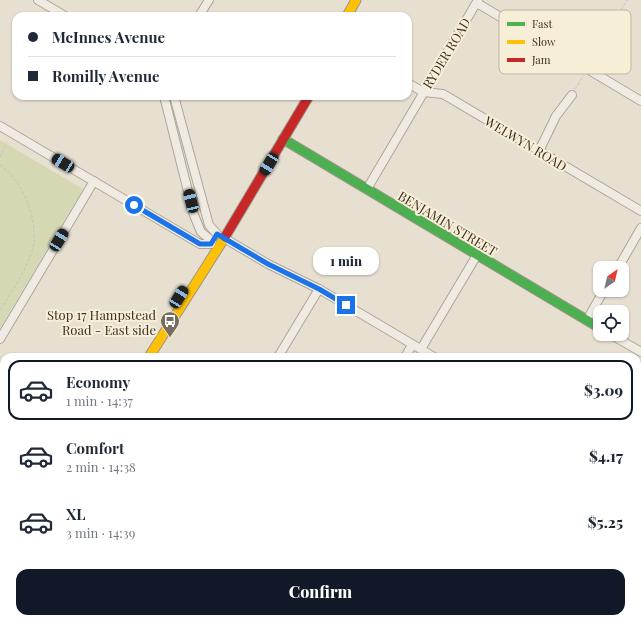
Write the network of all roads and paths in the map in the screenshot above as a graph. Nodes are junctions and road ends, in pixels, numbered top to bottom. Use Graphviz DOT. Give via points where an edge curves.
graph roads {
  1 [pos="38,0"];
  2 [pos="209,0"];
  3 [pos="627,0"];
  4 [pos="478,1"];
  5 [pos="360,3"];
  6 [pos="621,10"];
  7 [pos="58,12"];
  8 [pos="202,12"];
  9 [pos="350,12"];
  10 [pos="499,14"];
  11 [pos="584,74"];
  12 [pos="595,74"];
  13 [pos="412,85"];
  14 [pos="423,92"];
  15 [pos="572,95"];
  16 [pos="165,100"];
  17 [pos="175,100"];
  18 [pos="296,100"];
  19 [pos="306,100"];
  20 [pos="641,101"];
  21 [pos="0,126"];
  22 [pos="279,137"];
  23 [pos="8,142"];
  24 [pos="539,151"];
  25 [pos="0,157"];
  26 [pos="0,165"];
  27 [pos="94,182"];
  28 [pos="367,189"];
  29 [pos="641,211"];
  30 [pos="641,228"];
  31 [pos="216,242"];
  32 [pos="477,255"];
  33 [pos="622,261"];
  34 [pos="319,289"];
  35 [pos="600,297"];
  36 [pos="0,311"];
  37 [pos="587,320"];
  38 [pos="593,324"];
  39 [pos="0,339"];
  40 [pos="622,341"];
  41 [pos="412,345"];
  42 [pos="422,350"];
  43 [pos="641,352"];
  44 [pos="154,353"];
  45 [pos="280,353"];
  46 [pos="407,353"];
  47 [pos="427,353"];
  1 -- 7 [label="street"];
  2 -- 8 [label="street"];
  3 -- 6 [label="path"];
  4 -- 10 [label="street"];
  4 -- 14 [label="street, RYDER ROAD"];
  5 -- 9 [label="main road"];
  11 -- 15 [label="path"];
  12 -- 20 [label="street"];
  13 -- 14 [label="street, WELWYN ROAD"];
  14 -- 24 [label="street, WELWYN ROAD" via="443,94"];
  14 -- 28 [label="street, RYDER ROAD"];
  15 -- 24 [label="street" via="556,116"];
  16 -- 31 [label="street" via="194,214 201,232"];
  17 -- 31 [label="street" via="209,225"];
  18 -- 22 [label="main road"];
  19 -- 22 [label="main road"];
  21 -- 27 [label="street"];
  22 -- 28 [label="main road, BENJAMIN STREET"];
  22 -- 31 [label="main road"];
  23 -- 25 [label="path"];
  24 -- 29 [label="street, WELWYN ROAD"];
  26 -- 36 [label="path" via="17,182 30,206 34,242 25,268"];
  27 -- 31 [label="street" via="200,244"];
  27 -- 39 [label="street"];
  28 -- 32 [label="main road, BENJAMIN STREET"];
  30 -- 33 [label="street"];
  31 -- 34 [label="street"];
  31 -- 44 [label="main road"];
  32 -- 37 [label="main road, BENJAMIN STREET"];
  32 -- 42 [label="street"];
  34 -- 41 [label="street"];
  34 -- 45 [label="street"];
  35 -- 37 [label="street"];
  37 -- 38 [label="main road, BENJAMIN STREET"];
  40 -- 43 [label="street"];
  41 -- 42 [label="street"];
  41 -- 46 [label="street"];
  42 -- 47 [label="street"];
}
